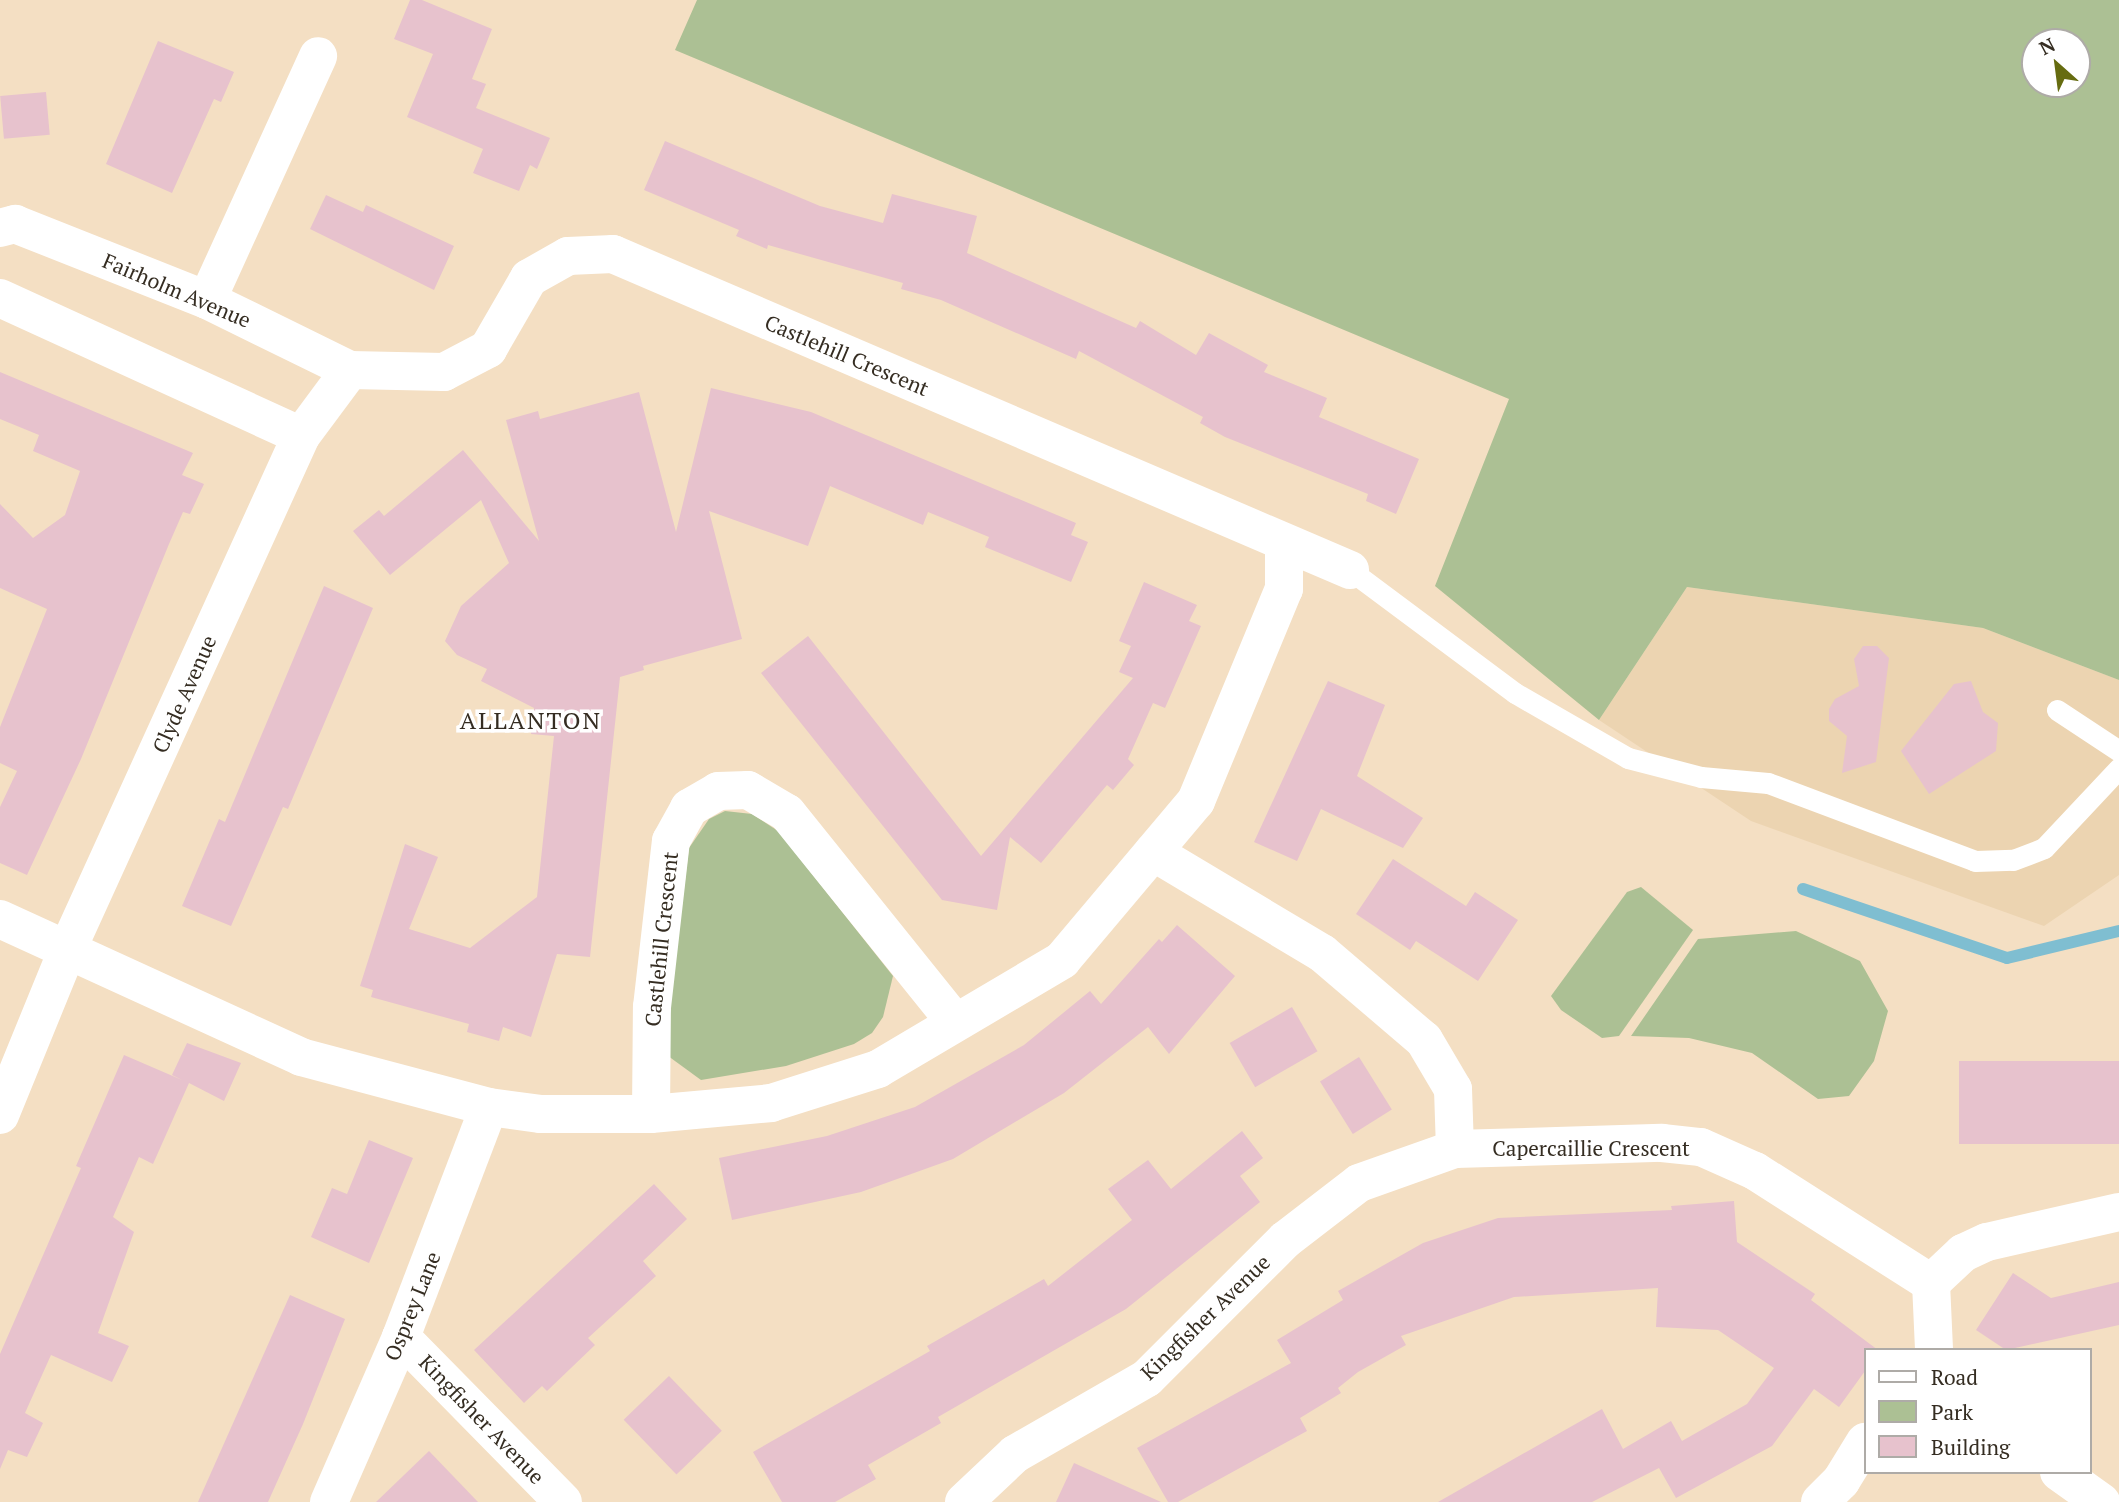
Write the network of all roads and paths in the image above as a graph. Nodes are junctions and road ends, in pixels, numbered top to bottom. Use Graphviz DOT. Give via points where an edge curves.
graph roads {
  1 [pos="318,56"];
  2 [pos="0,228"];
  3 [pos="0,298"];
  4 [pos="207,300"];
  5 [pos="350,370"];
  6 [pos="301,436"];
  7 [pos="1284,543"];
  8 [pos="1350,570"];
  9 [pos="2057,710"];
  10 [pos="2119,751"];
  11 [pos="2119,768"];
  12 [pos="1153,852"];
  13 [pos="0,919"];
  14 [pos="68,948"];
  15 [pos="954,1021"];
  16 [pos="489,1107"];
  17 [pos="651,1114"];
  18 [pos="0,1115"];
  19 [pos="1455,1149"];
  20 [pos="2119,1212"];
  21 [pos="1931,1283"];
  22 [pos="401,1337"];
  23 [pos="1934,1348"];
  24 [pos="1864,1444"];
  25 [pos="2062,1474"];
  26 [pos="329,1502"];
  27 [pos="563,1502"];
  28 [pos="964,1502"];
  29 [pos="1820,1502"];
  30 [pos="2101,1502"];
  1 -- 4 [label="street"];
  2 -- 4 [label="street, Fairholm Avenue" via="15,224"];
  3 -- 6 [label="street"];
  4 -- 5 [label="street, Fairholm Avenue"];
  5 -- 6 [label="street, Clyde Avenue"];
  5 -- 7 [label="street, Castlehill Crescent" via="444,372 488,349 529,278 568,256 613,254"];
  6 -- 14 [label="street, Clyde Avenue"];
  7 -- 8 [label="street, Castlehill Crescent"];
  7 -- 12 [label="street" via="1284,589 1196,802"];
  8 -- 11 [label="lane" via="1515,693 1628,758 1701,777 1768,783 1975,861 2013,860 2044,848"];
  9 -- 10 [label="lane"];
  12 -- 15 [label="street" via="1062,960"];
  12 -- 19 [label="street" via="1322,953 1424,1040 1453,1089"];
  13 -- 14 [label="street"];
  14 -- 16 [label="street" via="301,1057"];
  14 -- 18 [label="street, Clyde Avenue"];
  15 -- 17 [label="street" via="877,1069 771,1103"];
  15 -- 17 [label="street, Castlehill Crescent" via="787,813 748,790 718,791 689,808 671,841 652,1007"];
  16 -- 17 [label="street" via="540,1114"];
  16 -- 22 [label="street, Osprey Lane"];
  19 -- 21 [label="street, Capercaillie Crescent" via="1662,1143 1701,1147 1755,1171"];
  19 -- 28 [label="street, Kingfisher Avenue" via="1359,1183 1285,1240 1147,1378 1016,1454"];
  20 -- 21 [label="street" via="1987,1242 1963,1253"];
  21 -- 23 [label="street"];
  22 -- 26 [label="street, Osprey Lane"];
  22 -- 27 [label="street, Kingfisher Avenue"];
  24 -- 29 [label="street" via="1841,1481"];
  25 -- 30 [label="street"];
}
